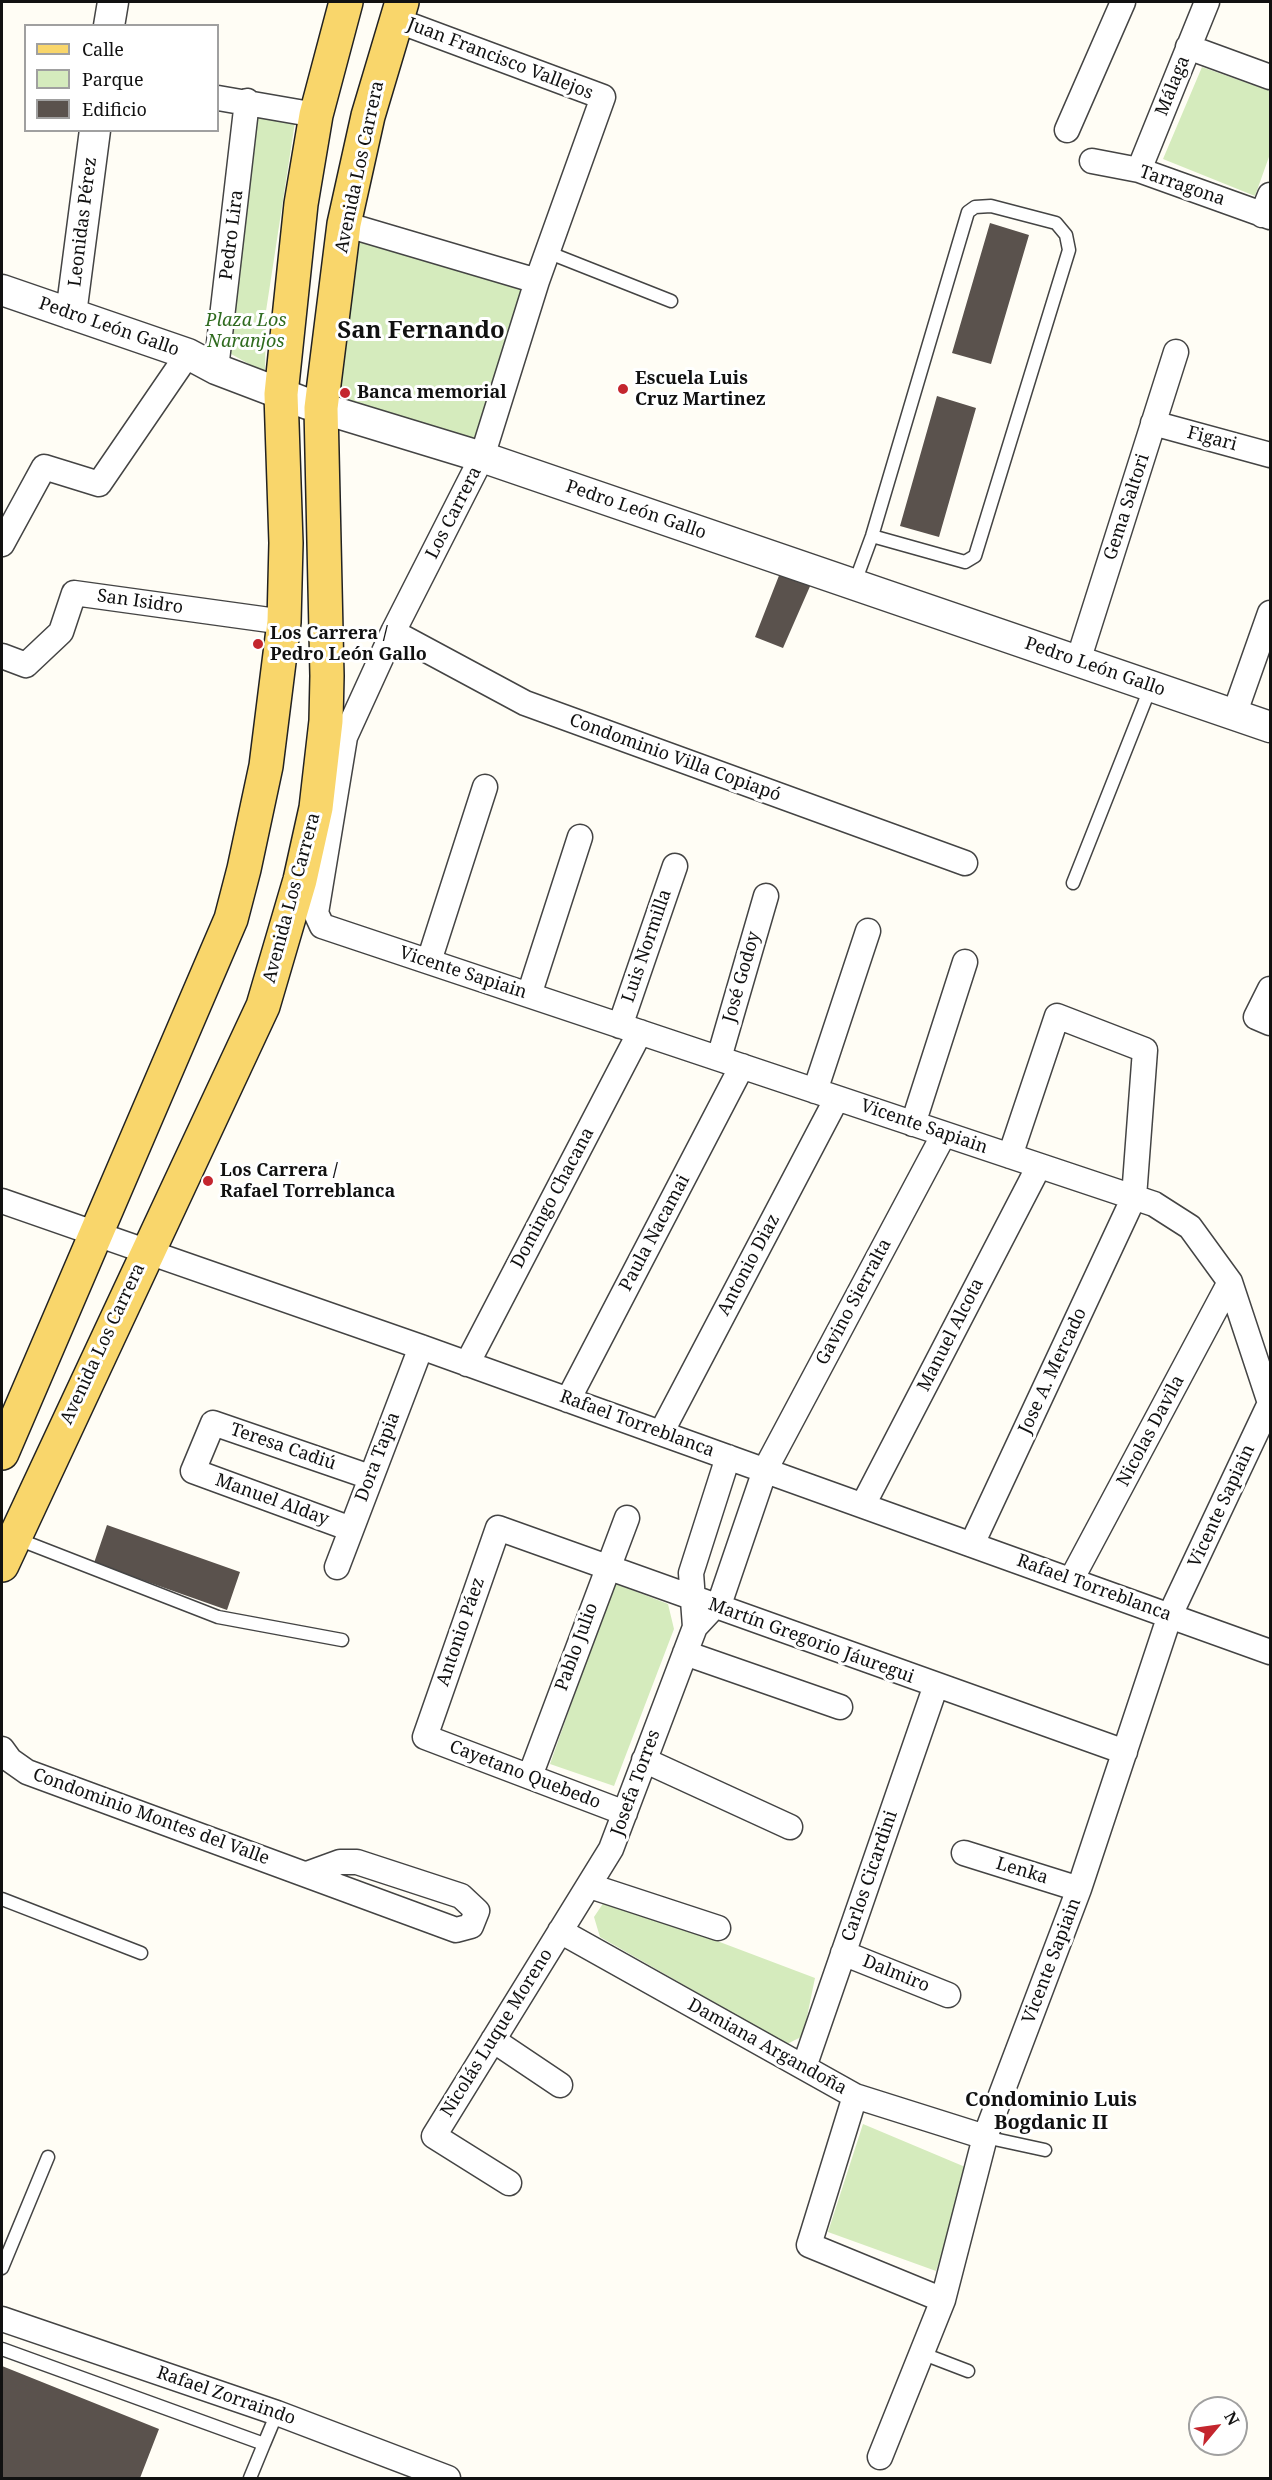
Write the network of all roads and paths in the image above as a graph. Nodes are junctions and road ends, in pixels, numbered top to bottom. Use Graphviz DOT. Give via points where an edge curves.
graph roads {
  1 [pos="113,2"];
  2 [pos="346,2"];
  3 [pos="1123,2"];
  4 [pos="1207,2"];
  5 [pos="399,11"];
  6 [pos="109,24"];
  7 [pos="1188,47"];
  8 [pos="1270,77"];
  9 [pos="603,97"];
  10 [pos="219,98"];
  11 [pos="247,101"];
  12 [pos="316,116"];
  13 [pos="1067,130"];
  14 [pos="95,132"];
  15 [pos="1092,161"];
  16 [pos="1139,170"];
  17 [pos="1268,209"];
  18 [pos="344,224"];
  19 [pos="548,252"];
  20 [pos="537,281"];
  21 [pos="2,290"];
  22 [pos="671,301"];
  23 [pos="71,314"];
  24 [pos="1176,352"];
  25 [pos="188,354"];
  26 [pos="216,369"];
  27 [pos="281,394"];
  28 [pos="321,408"];
  29 [pos="1153,423"];
  30 [pos="1270,455"];
  31 [pos="482,457"];
  32 [pos="872,536"];
  33 [pos="2,544"];
  34 [pos="854,585"];
  35 [pos="1270,613"];
  36 [pos="284,622"];
  37 [pos="393,632"];
  38 [pos="2,656"];
  39 [pos="1078,661"];
  40 [pos="1151,686"];
  41 [pos="1234,715"];
  42 [pos="1270,728"];
  43 [pos="485,787"];
  44 [pos="580,837"];
  45 [pos="965,863"];
  46 [pos="675,866"];
  47 [pos="1073,883"];
  48 [pos="766,896"];
  49 [pos="322,926"];
  50 [pos="868,931"];
  51 [pos="429,962"];
  52 [pos="965,962"];
  53 [pos="1270,989"];
  54 [pos="529,995"];
  55 [pos="1270,1023"];
  56 [pos="630,1029"];
  57 [pos="719,1058"];
  58 [pos="742,1066"];
  59 [pos="826,1094"];
  60 [pos="913,1124"];
  61 [pos="944,1134"];
  62 [pos="1010,1156"];
  63 [pos="1039,1166"];
  64 [pos="1134,1197"];
  65 [pos="2,1201"];
  66 [pos="96,1235"];
  67 [pos="145,1253"];
  68 [pos="1230,1282"];
  69 [pos="421,1347"];
  70 [pos="467,1364"];
  71 [pos="568,1400"];
  72 [pos="661,1433"];
  73 [pos="2,1453"];
  74 [pos="728,1457"];
  75 [pos="765,1470"];
  76 [pos="193,1471"];
  77 [pos="369,1476"];
  78 [pos="863,1505"];
  79 [pos="627,1518"];
  80 [pos="498,1528"];
  81 [pos="351,1529"];
  82 [pos="972,1544"];
  83 [pos="8,1551"];
  84 [pos="337,1567"];
  85 [pos="606,1567"];
  86 [pos="1071,1580"];
  87 [pos="703,1602"];
  88 [pos="1170,1615"];
  89 [pos="342,1640"];
  90 [pos="1270,1652"];
  91 [pos="685,1653"];
  92 [pos="936,1685"];
  93 [pos="840,1707"];
  94 [pos="425,1737"];
  95 [pos="2,1749"];
  96 [pos="1125,1752"];
  97 [pos="644,1760"];
  98 [pos="530,1776"];
  99 [pos="625,1813"];
  100 [pos="790,1827"];
  101 [pos="964,1852"];
  102 [pos="307,1875"];
  103 [pos="590,1886"];
  104 [pos="1079,1888"];
  105 [pos="2,1899"];
  106 [pos="718,1928"];
  107 [pos="560,1931"];
  108 [pos="141,1953"];
  109 [pos="843,1953"];
  110 [pos="948,1995"];
  111 [pos="493,2040"];
  112 [pos="804,2067"];
  113 [pos="560,2085"];
  114 [pos="855,2096"];
  115 [pos="985,2137"];
  116 [pos="1044,2150"];
  117 [pos="48,2157"];
  118 [pos="508,2183"];
  119 [pos="2,2268"];
  120 [pos="943,2300"];
  121 [pos="2,2319"];
  122 [pos="2,2349"];
  123 [pos="921,2353"];
  124 [pos="968,2371"];
  125 [pos="277,2414"];
  126 [pos="264,2444"];
  127 [pos="880,2457"];
  128 [pos="250,2478"];
  129 [pos="448,2478"];
  1 -- 6 [label="street"];
  2 -- 12 [label="main road"];
  3 -- 13 [label="street"];
  4 -- 7 [label="street, Málaga"];
  5 -- 9 [label="street, Juan Francisco Vallejos"];
  5 -- 18 [label="main road, Avenida Los Carrera" via="368,116"];
  7 -- 8 [label="street"];
  7 -- 16 [label="street, Málaga"];
  9 -- 19 [label="street, Los Carrera"];
  10 -- 11 [label="street"];
  11 -- 12 [label="street"];
  11 -- 26 [label="street, Pedro Lira"];
  12 -- 27 [label="main road" via="301,204"];
  14 -- 23 [label="street, Leonidas Pérez"];
  15 -- 16 [label="street, Tarragona"];
  16 -- 17 [label="street, Tarragona"];
  18 -- 20 [label="street"];
  18 -- 28 [label="main road, Avenida Los Carrera"];
  19 -- 20 [label="street, Los Carrera"];
  19 -- 22 [label="lane"];
  20 -- 31 [label="street, Los Carrera"];
  21 -- 23 [label="street, Pedro León Gallo"];
  23 -- 25 [label="street, Pedro León Gallo"];
  24 -- 29 [label="street, Gema Saltori"];
  25 -- 26 [label="street, Pedro León Gallo"];
  25 -- 33 [label="street" via="99,484 44,467"];
  26 -- 27 [label="street, Pedro León Gallo"];
  27 -- 28 [label="street, Pedro León Gallo"];
  27 -- 36 [label="main road" via="286,543"];
  28 -- 31 [label="street, Pedro León Gallo"];
  28 -- 67 [label="main road, Avenida Los Carrera" via="327,687 322,764 309,844 263,1006"];
  29 -- 30 [label="street, Figari"];
  29 -- 39 [label="street, Gema Saltori"];
  31 -- 34 [label="street, Pedro León Gallo"];
  31 -- 37 [label="street, Los Carrera"];
  32 -- 32 [label="lane" via="968,212 975,207 991,206 1056,223 1066,235 1069,250 975,556 965,562"];
  32 -- 34 [label="lane"];
  34 -- 39 [label="street, Pedro León Gallo"];
  35 -- 41 [label="street"];
  36 -- 38 [label="street, San Isidro" via="74,592 61,632 26,665"];
  36 -- 66 [label="main road" via="266,766 231,919"];
  37 -- 45 [label="street, Condominio Villa Copiapó" via="525,703"];
  37 -- 49 [label="street, Los Carrera" via="345,737 316,913"];
  39 -- 40 [label="street, Pedro León Gallo"];
  40 -- 41 [label="street, Pedro León Gallo"];
  40 -- 47 [label="lane"];
  41 -- 42 [label="street, Pedro León Gallo"];
  43 -- 51 [label="street"];
  44 -- 54 [label="street"];
  46 -- 56 [label="street, Luis Normilla"];
  48 -- 57 [label="street, José Godoy"];
  49 -- 51 [label="street, Vicente Sapiain"];
  50 -- 59 [label="street, Antonio Diaz"];
  51 -- 54 [label="street, Vicente Sapiain"];
  52 -- 60 [label="street"];
  53 -- 55 [label="street" via="1256,1017"];
  54 -- 56 [label="street, Vicente Sapiain"];
  56 -- 57 [label="street, Vicente Sapiain"];
  56 -- 70 [label="street, Domingo Chacana"];
  57 -- 58 [label="street, Vicente Sapiain"];
  58 -- 59 [label="street, Vicente Sapiain"];
  58 -- 71 [label="street, Paula Nacamai"];
  59 -- 60 [label="street, Vicente Sapiain"];
  59 -- 72 [label="street, Antonio Diaz"];
  60 -- 61 [label="street, Vicente Sapiain"];
  61 -- 62 [label="street, Vicente Sapiain"];
  61 -- 75 [label="street, Gavino Sierralta"];
  62 -- 63 [label="street, Vicente Sapiain"];
  62 -- 64 [label="street" via="1057,1016 1145,1050"];
  63 -- 64 [label="street, Vicente Sapiain"];
  63 -- 78 [label="street, Manuel Alcota"];
  64 -- 68 [label="street, Vicente Sapiain" via="1154,1204 1190,1227"];
  64 -- 82 [label="street, Jose A. Mercado"];
  65 -- 66 [label="street, Rafael Torreblanca"];
  66 -- 67 [label="street, Rafael Torreblanca"];
  66 -- 73 [label="main road"];
  67 -- 69 [label="street, Rafael Torreblanca"];
  67 -- 83 [label="main road, Avenida Los Carrera"];
  68 -- 86 [label="street, Nicolas Davila"];
  68 -- 88 [label="street, Vicente Sapiain" via="1270,1403"];
  69 -- 70 [label="street, Rafael Torreblanca"];
  69 -- 77 [label="street, Dora Tapia"];
  70 -- 71 [label="street, Rafael Torreblanca"];
  71 -- 72 [label="street, Rafael Torreblanca"];
  72 -- 74 [label="street, Rafael Torreblanca"];
  74 -- 75 [label="street, Rafael Torreblanca"];
  74 -- 87 [label="street, Josefa Torres" via="691,1573"];
  75 -- 78 [label="street, Rafael Torreblanca"];
  75 -- 87 [label="street" via="720,1599"];
  76 -- 77 [label="street, Teresa Cadiú" via="213,1423"];
  76 -- 81 [label="street, Manuel Alday"];
  77 -- 81 [label="street, Dora Tapia"];
  78 -- 82 [label="street, Rafael Torreblanca"];
  79 -- 85 [label="street, Pablo Julio"];
  80 -- 85 [label="street, Martín Gregorio Jáuregui"];
  80 -- 94 [label="street, Antonio Páez"];
  81 -- 84 [label="street, Dora Tapia"];
  82 -- 86 [label="street, Rafael Torreblanca"];
  83 -- 89 [label="lane" via="218,1617"];
  85 -- 87 [label="street, Martín Gregorio Jáuregui"];
  85 -- 98 [label="street, Pablo Julio"];
  86 -- 88 [label="street, Rafael Torreblanca"];
  87 -- 91 [label="street, Josefa Torres"];
  87 -- 92 [label="street, Martín Gregorio Jáuregui"];
  88 -- 90 [label="street, Rafael Torreblanca"];
  88 -- 96 [label="street, Vicente Sapiain"];
  91 -- 93 [label="street"];
  91 -- 97 [label="street, Josefa Torres"];
  92 -- 96 [label="street, Martín Gregorio Jáuregui"];
  92 -- 109 [label="street, Carlos Cicardini"];
  94 -- 98 [label="street, Cayetano Quebedo"];
  95 -- 102 [label="street, Condominio Montes del Valle" via="27,1772"];
  96 -- 104 [label="street, Vicente Sapiain"];
  97 -- 99 [label="street, Josefa Torres"];
  97 -- 100 [label="street"];
  98 -- 99 [label="street, Cayetano Quebedo"];
  99 -- 103 [label="street, Josefa Torres"];
  101 -- 104 [label="street, Lenka"];
  102 -- 102 [label="street, Condominio Montes del Valle" via="456,1930 471,1926 477,1911 461,1896 357,1862 340,1862"];
  103 -- 106 [label="street"];
  103 -- 107 [label="street, Josefa Torres"];
  104 -- 115 [label="street, Vicente Sapiain"];
  105 -- 108 [label="lane"];
  107 -- 111 [label="street, Nicolás Luque Moreno"];
  107 -- 112 [label="street, Damiana Argandoña"];
  109 -- 110 [label="street, Dalmiro"];
  109 -- 112 [label="street, Carlos Cicardini"];
  111 -- 113 [label="street"];
  111 -- 118 [label="street, Nicolás Luque Moreno" via="434,2136"];
  112 -- 114 [label="street, Damiana Argandoña"];
  114 -- 115 [label="street, Damiana Argandoña"];
  114 -- 120 [label="street" via="809,2245"];
  115 -- 116 [label="lane"];
  115 -- 120 [label="street, Vicente Sapiain"];
  117 -- 119 [label="lane"];
  120 -- 123 [label="street, Vicente Sapiain"];
  121 -- 125 [label="street, Rafael Zorraindo"];
  122 -- 126 [label="lane"];
  123 -- 124 [label="lane"];
  123 -- 127 [label="street, Vicente Sapiain"];
  125 -- 126 [label="lane"];
  125 -- 129 [label="street, Rafael Zorraindo"];
  126 -- 128 [label="lane"];
}
